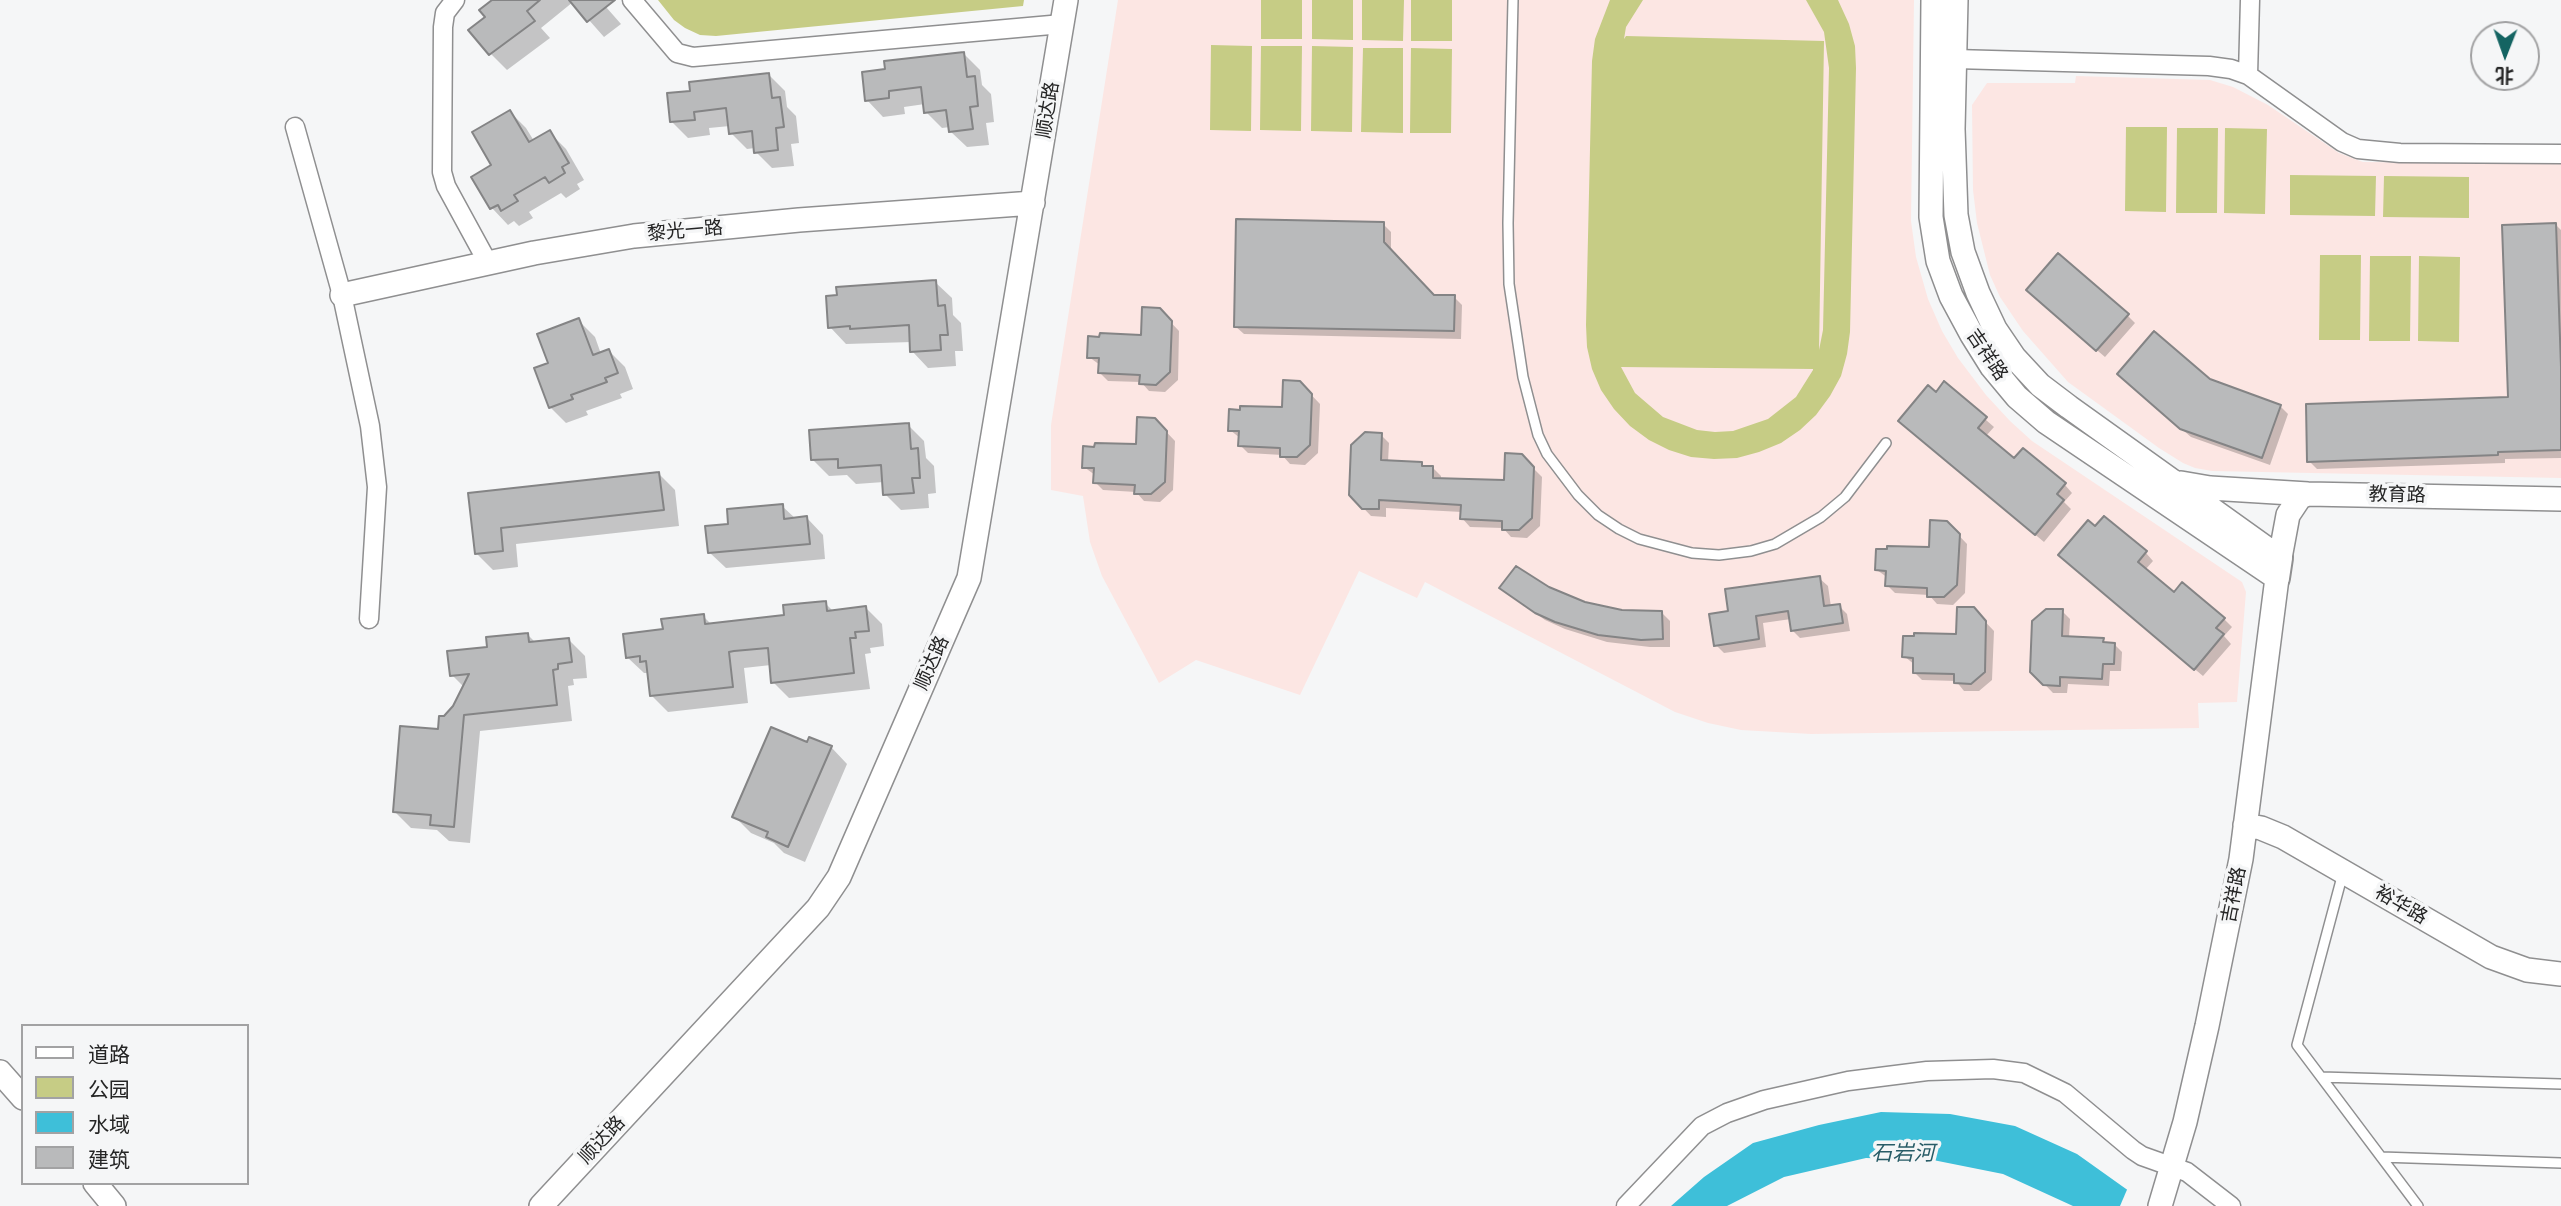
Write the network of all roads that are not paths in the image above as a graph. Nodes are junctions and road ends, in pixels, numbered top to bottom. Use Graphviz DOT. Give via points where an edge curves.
graph roads {
  1 [pos="455,0"];
  2 [pos="632,0"];
  3 [pos="1066,0"];
  4 [pos="1513,0"];
  5 [pos="1933,0"];
  6 [pos="1956,0"];
  7 [pos="2250,0"];
  8 [pos="1062,24"];
  9 [pos="1955,59"];
  10 [pos="2248,75"];
  11 [pos="295,127"];
  12 [pos="2561,154"];
  13 [pos="1033,203"];
  14 [pos="488,263"];
  15 [pos="342,295"];
  16 [pos="1886,443"];
  17 [pos="2171,481"];
  18 [pos="2308,494"];
  19 [pos="2561,499"];
  20 [pos="2278,568"];
  21 [pos="369,619"];
  22 [pos="2245,825"];
  23 [pos="2343,871"];
  24 [pos="2561,974"];
  25 [pos="0,1072"];
  26 [pos="2320,1077"];
  27 [pos="2561,1084"];
  28 [pos="21,1096"];
  29 [pos="2381,1157"];
  30 [pos="2561,1163"];
  31 [pos="2174,1166"];
  32 [pos="97,1185"];
  33 [pos="2161,1203"];
  34 [pos="114,1206"];
  35 [pos="541,1206"];
  36 [pos="1626,1206"];
  37 [pos="2231,1206"];
  38 [pos="2418,1206"];
  1 -- 14 [label="street" via="445,13 443,27 442,172"];
  2 -- 8 [label="street" via="677,53 693,57"];
  3 -- 8 [label="street, 顺达路"];
  4 -- 16 [label="lane" via="1510,284 1523,377 1538,435 1570,485 1598,515 1639,539 1692,553 1751,551 1774,544 1821,516 1844,497"];
  5 -- 20 [label="street, 吉祥路" via="1931,217 1938,261 1972,335 2017,397 2046,422"];
  6 -- 9 [label="street, 吉祥路"];
  7 -- 10 [label="street"];
  8 -- 13 [label="street, 顺达路"];
  9 -- 10 [label="street" via="2209,66"];
  9 -- 17 [label="street, 吉祥路" via="1956,215 1963,252 1995,328 2040,385"];
  10 -- 12 [label="street" via="2358,149"];
  11 -- 15 [label="street"];
  13 -- 14 [label="street, 黎光一路" via="634,236"];
  13 -- 35 [label="street, 顺达路" via="969,578 839,877 818,908"];
  14 -- 15 [label="street, 黎光一路"];
  15 -- 21 [label="street" via="370,426 377,487"];
  17 -- 18 [label="street, 教育路"];
  17 -- 20 [label="street, 吉祥路"];
  18 -- 19 [label="street, 教育路"];
  18 -- 20 [label="street" via="2300,497 2288,515"];
  20 -- 22 [label="street, 吉祥路"];
  22 -- 23 [label="street, 裕华路" via="2273,831"];
  22 -- 31 [label="street, 吉祥路" via="2222,959"];
  23 -- 24 [label="street, 裕华路" via="2491,957 2527,971"];
  23 -- 26 [label="lane" via="2297,1045"];
  25 -- 28 [label="street"];
  26 -- 27 [label="lane"];
  26 -- 29 [label="lane"];
  29 -- 30 [label="lane"];
  29 -- 38 [label="lane"];
  31 -- 33 [label="street, 吉祥路"];
  31 -- 36 [label="street" via="2142,1156 2065,1093 2024,1073 1927,1071 1848,1081 1727,1113 1703,1126"];
  31 -- 37 [label="street" via="2198,1178"];
  32 -- 34 [label="street"];
}
